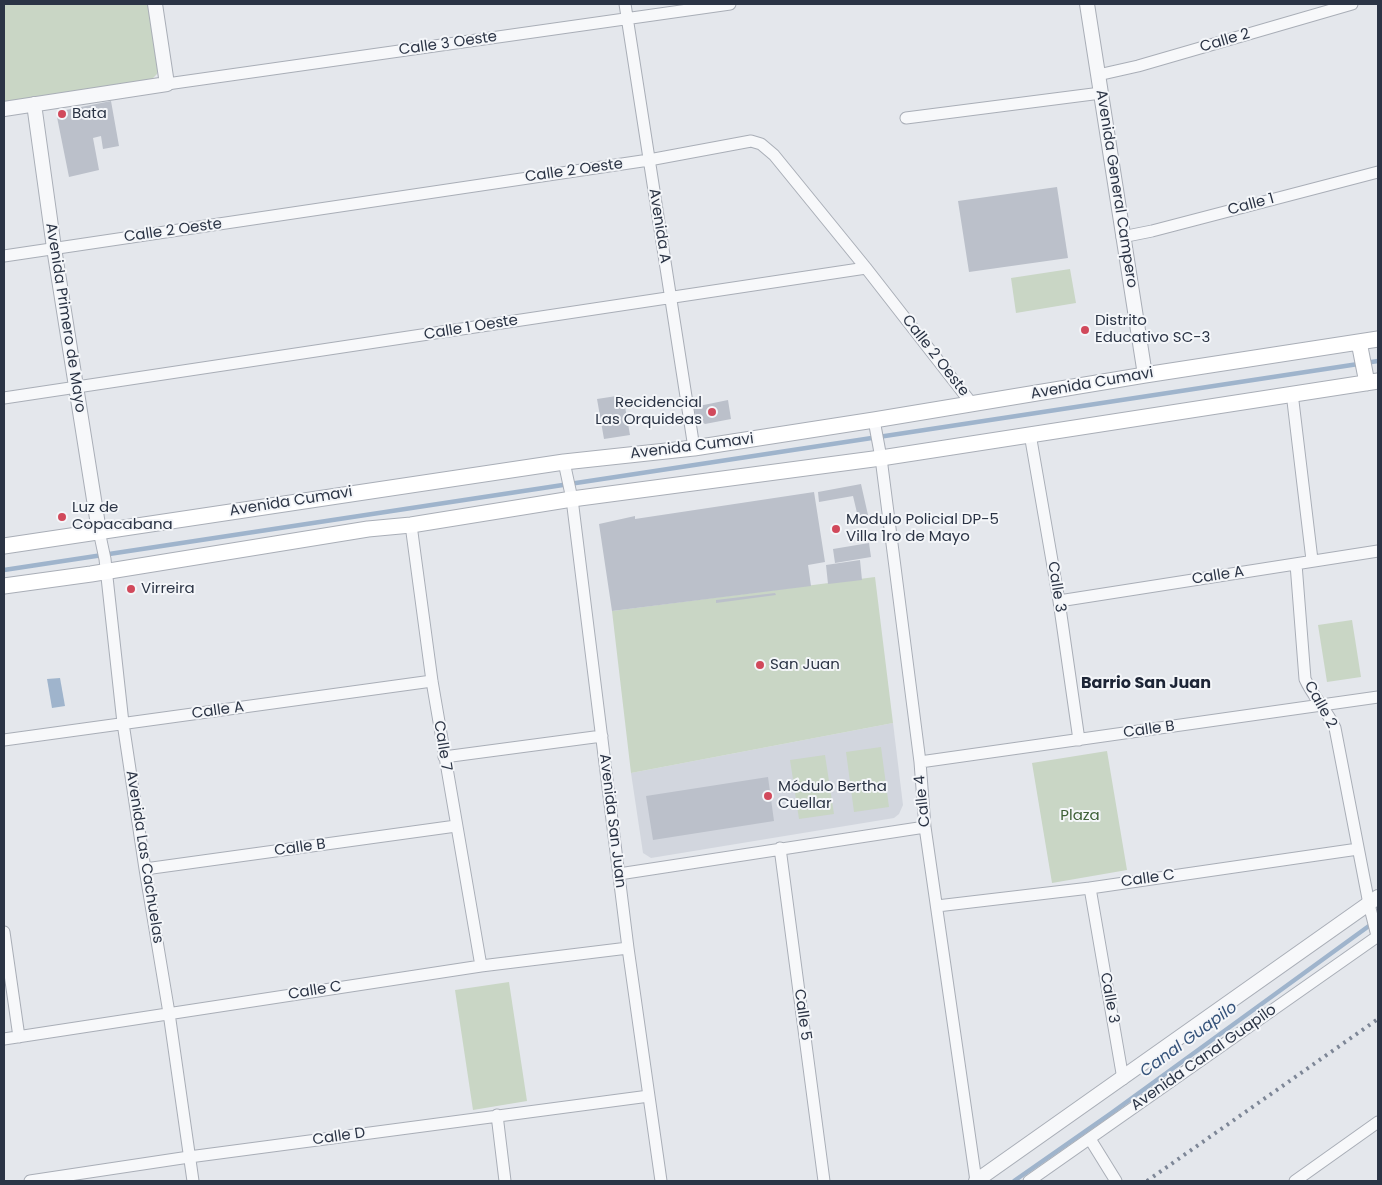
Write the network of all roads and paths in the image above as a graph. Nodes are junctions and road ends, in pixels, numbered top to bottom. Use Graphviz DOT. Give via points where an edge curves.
graph roads {
  1 [pos="155,4"];
  2 [pos="625,4"];
  3 [pos="730,4"];
  4 [pos="1087,4"];
  5 [pos="1352,4"];
  6 [pos="627,19"];
  7 [pos="1098,75"];
  8 [pos="167,84"];
  9 [pos="1101,93"];
  10 [pos="34,104"];
  11 [pos="4,109"];
  12 [pos="906,118"];
  13 [pos="649,160"];
  14 [pos="1378,172"];
  15 [pos="1122,237"];
  16 [pos="54,248"];
  17 [pos="4,256"];
  18 [pos="866,268"];
  19 [pos="670,298"];
  20 [pos="1378,339"];
  21 [pos="1360,347"];
  22 [pos="1145,375"];
  23 [pos="1370,379"];
  24 [pos="76,387"];
  25 [pos="1292,393"];
  26 [pos="4,398"];
  27 [pos="972,404"];
  28 [pos="876,426"];
  29 [pos="1030,434"];
  30 [pos="694,448"];
  31 [pos="880,452"];
  32 [pos="565,466"];
  33 [pos="571,495"];
  34 [pos="411,525"];
  35 [pos="100,534"];
  36 [pos="4,546"];
  37 [pos="1378,551"];
  38 [pos="1312,560"];
  39 [pos="1296,564"];
  40 [pos="106,565"];
  41 [pos="4,586"];
  42 [pos="1059,600"];
  43 [pos="432,681"];
  44 [pos="1378,696"];
  45 [pos="1320,705"];
  46 [pos="124,723"];
  47 [pos="602,736"];
  48 [pos="4,740"];
  49 [pos="1079,740"];
  50 [pos="444,757"];
  51 [pos="920,762"];
  52 [pos="456,826"];
  53 [pos="925,827"];
  54 [pos="780,848"];
  55 [pos="1358,849"];
  56 [pos="145,869"];
  57 [pos="619,874"];
  58 [pos="1090,888"];
  59 [pos="1372,904"];
  60 [pos="938,906"];
  61 [pos="4,932"];
  62 [pos="1377,934"];
  63 [pos="628,948"];
  64 [pos="481,966"];
  65 [pos="169,1013"];
  66 [pos="19,1037"];
  67 [pos="4,1039"];
  68 [pos="1123,1079"];
  69 [pos="649,1096"];
  70 [pos="497,1115"];
  71 [pos="1378,1122"];
  72 [pos="1090,1139"];
  73 [pos="189,1157"];
  74 [pos="30,1181"];
  75 [pos="193,1181"];
  76 [pos="506,1181"];
  77 [pos="661,1181"];
  78 [pos="824,1181"];
  79 [pos="976,1181"];
  80 [pos="1029,1181"];
  81 [pos="1116,1181"];
  82 [pos="1295,1181"];
  1 -- 8 [label="street"];
  2 -- 6 [label="street, Avenida A"];
  3 -- 6 [label="street, Calle 3 Oeste"];
  4 -- 7 [label="street, Avenida General Campero"];
  5 -- 7 [label="street, Calle 2"];
  6 -- 8 [label="street, Calle 3 Oeste"];
  6 -- 13 [label="street, Avenida A"];
  7 -- 9 [label="street, Avenida General Campero"];
  8 -- 10 [label="street"];
  9 -- 12 [label="street"];
  9 -- 15 [label="street, Avenida General Campero"];
  10 -- 11 [label="street"];
  10 -- 16 [label="street, Avenida Primero de Mayo"];
  13 -- 16 [label="street, Calle 2 Oeste"];
  13 -- 18 [label="street, Calle 2 Oeste" via="751,141 761,144 774,155"];
  13 -- 19 [label="street, Avenida A"];
  14 -- 15 [label="street, Calle 1"];
  15 -- 22 [label="street, Avenida General Campero"];
  16 -- 17 [label="street, Calle 2 Oeste"];
  16 -- 24 [label="street, Avenida Primero de Mayo"];
  18 -- 19 [label="street, Calle 1 Oeste"];
  18 -- 27 [label="street, Calle 2 Oeste"];
  19 -- 24 [label="street, Calle 1 Oeste"];
  19 -- 30 [label="street, Avenida A"];
  20 -- 21 [label="main road, Avenida Cumavi"];
  21 -- 22 [label="main road, Avenida Cumavi"];
  21 -- 23 [label="main road"];
  22 -- 27 [label="main road, Avenida Cumavi"];
  23 -- 25 [label="main road"];
  24 -- 26 [label="street, Calle 1 Oeste"];
  24 -- 35 [label="street, Avenida Primero de Mayo"];
  25 -- 29 [label="main road"];
  25 -- 38 [label="street"];
  27 -- 28 [label="main road, Avenida Cumavi"];
  28 -- 30 [label="main road, Avenida Cumavi"];
  28 -- 31 [label="street, Calle 4"];
  29 -- 31 [label="main road"];
  29 -- 42 [label="street, Calle 3"];
  30 -- 32 [label="main road, Avenida Cumavi"];
  31 -- 33 [label="main road"];
  31 -- 51 [label="street, Calle 4"];
  32 -- 33 [label="street, Avenida San Juan"];
  32 -- 35 [label="main road, Avenida Cumavi"];
  33 -- 34 [label="main road"];
  33 -- 47 [label="street, Avenida San Juan"];
  34 -- 40 [label="main road"];
  34 -- 43 [label="street, Calle 7"];
  35 -- 36 [label="main road, Avenida Cumavi"];
  35 -- 40 [label="street, Avenida Las Cachuelas"];
  37 -- 38 [label="street, Calle A"];
  38 -- 39 [label="street, Calle A"];
  39 -- 42 [label="street, Calle A"];
  39 -- 45 [label="street, Calle 2" via="1305,679"];
  40 -- 41 [label="main road"];
  40 -- 46 [label="street, Avenida Las Cachuelas"];
  42 -- 49 [label="street, Calle 3"];
  43 -- 46 [label="street, Calle A"];
  43 -- 50 [label="street, Calle 7"];
  44 -- 45 [label="street, Calle B"];
  45 -- 49 [label="street, Calle B"];
  45 -- 55 [label="street, Calle 2" via="1335,728"];
  46 -- 48 [label="street, Calle A"];
  46 -- 56 [label="street, Avenida Las Cachuelas"];
  47 -- 50 [label="street"];
  47 -- 57 [label="street, Avenida San Juan"];
  49 -- 51 [label="street, Calle B"];
  50 -- 52 [label="street, Calle 7"];
  51 -- 53 [label="street, Calle 4"];
  52 -- 56 [label="street, Calle B"];
  52 -- 64 [label="street, Calle 7"];
  53 -- 54 [label="street"];
  53 -- 60 [label="street, Calle 4"];
  54 -- 57 [label="street"];
  54 -- 78 [label="street, Calle 5"];
  55 -- 58 [label="street, Calle C"];
  55 -- 59 [label="street, Calle 2"];
  56 -- 65 [label="street, Avenida Las Cachuelas"];
  57 -- 63 [label="street, Avenida San Juan"];
  58 -- 60 [label="street, Calle C"];
  58 -- 68 [label="street, Calle 3"];
  59 -- 62 [label="street, Calle 2"];
  59 -- 68 [label="street, Avenida Canal Guapilo"];
  60 -- 79 [label="street, Calle 4"];
  61 -- 66 [label="street"];
  62 -- 72 [label="street, Avenida Canal Guapilo"];
  63 -- 64 [label="street, Calle C"];
  63 -- 69 [label="street, Avenida San Juan"];
  64 -- 65 [label="street, Calle C"];
  65 -- 66 [label="street, Calle C"];
  65 -- 73 [label="street, Avenida Las Cachuelas"];
  66 -- 67 [label="street, Calle C"];
  68 -- 79 [label="street, Avenida Canal Guapilo"];
  69 -- 70 [label="street, Calle D"];
  69 -- 77 [label="street, Avenida San Juan"];
  70 -- 73 [label="street, Calle D"];
  70 -- 76 [label="street"];
  71 -- 82 [label="street"];
  72 -- 80 [label="street, Avenida Canal Guapilo"];
  72 -- 81 [label="street"];
  73 -- 74 [label="street, Calle D"];
  73 -- 75 [label="street, Avenida Las Cachuelas"];
}
